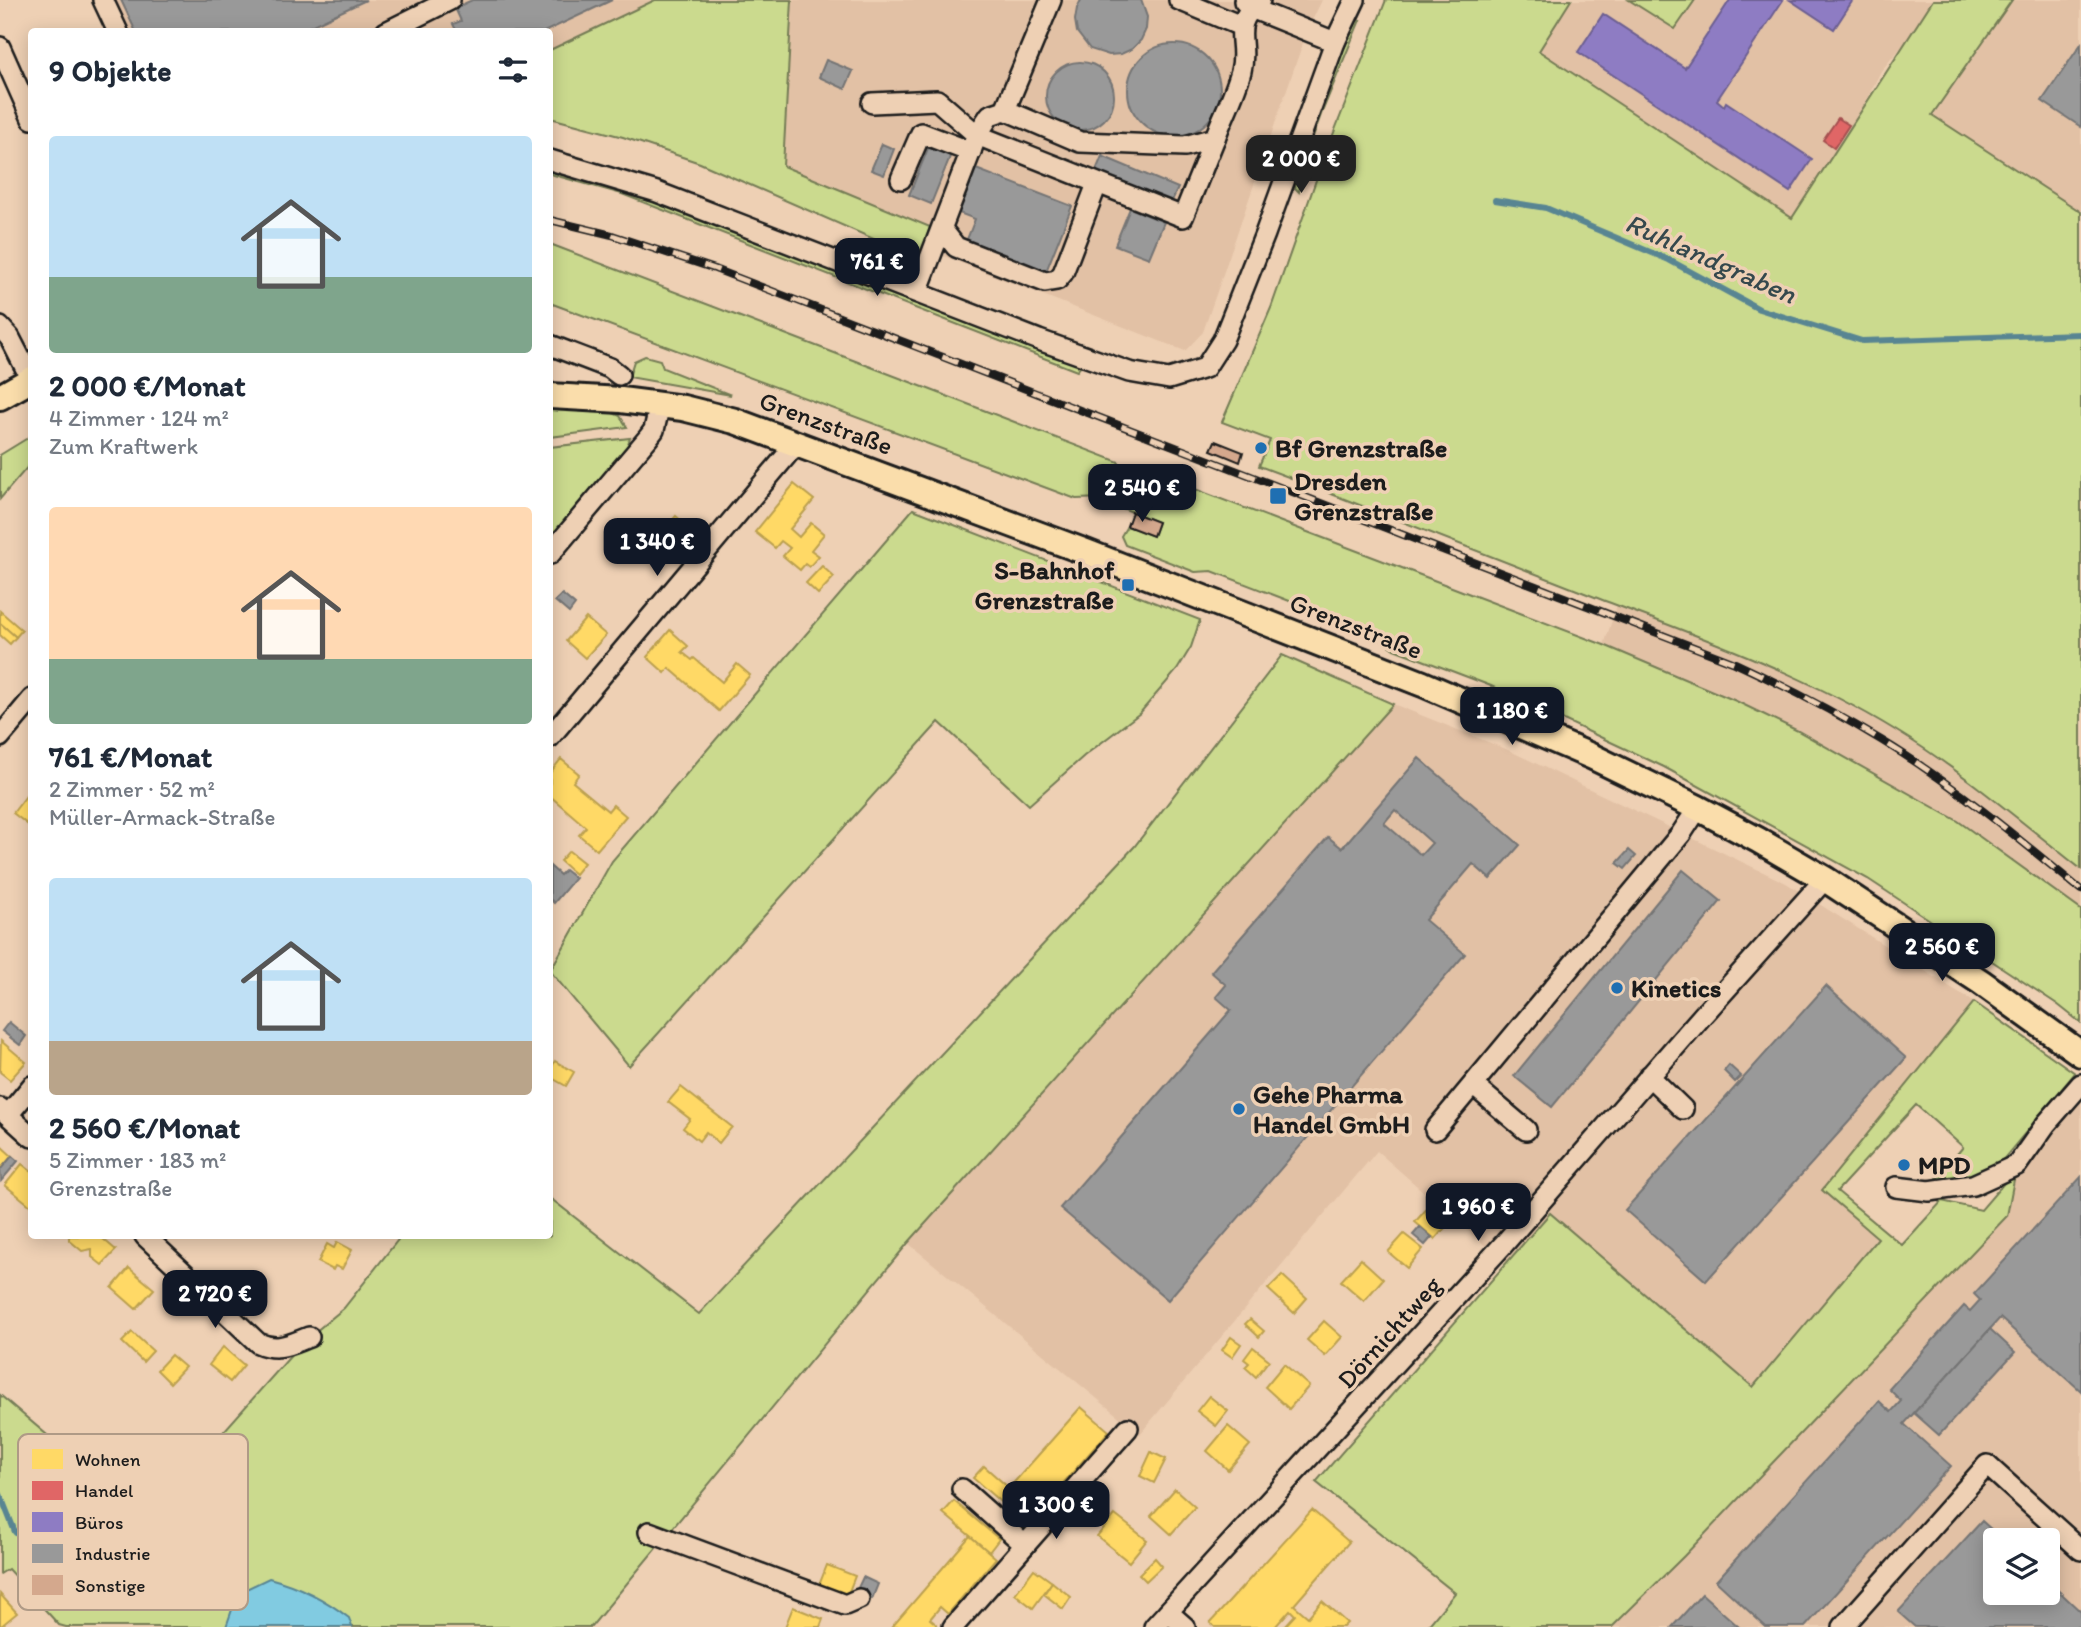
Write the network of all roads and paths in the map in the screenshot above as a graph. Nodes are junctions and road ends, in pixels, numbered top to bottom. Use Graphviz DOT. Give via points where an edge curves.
graph roads {
  1 [pos="103,0"];
  2 [pos="450,0"];
  3 [pos="1052,0"];
  4 [pos="1179,0"];
  5 [pos="1355,0"];
  6 [pos="1251,3"];
  7 [pos="1241,26"];
  8 [pos="116,28"];
  9 [pos="394,28"];
  10 [pos="1335,42"];
  11 [pos="0,47"];
  12 [pos="872,103"];
  13 [pos="28,110"];
  14 [pos="1005,110"];
  15 [pos="1215,138"];
  16 [pos="974,143"];
  17 [pos="553,161"];
  18 [pos="901,179"];
  19 [pos="1097,184"];
  20 [pos="942,229"];
  21 [pos="917,292"];
  22 [pos="0,327"];
  23 [pos="553,346"];
  24 [pos="28,373"];
  25 [pos="619,375"];
  26 [pos="28,381"];
  27 [pos="553,396"];
  28 [pos="0,397"];
  29 [pos="660,404"];
  30 [pos="797,443"];
  31 [pos="553,550"];
  32 [pos="28,704"];
  33 [pos="553,733"];
  34 [pos="0,737"];
  35 [pos="1698,808"];
  36 [pos="1825,879"];
  37 [pos="2081,1054"];
  38 [pos="1649,1076"];
  39 [pos="2081,1084"];
  40 [pos="1473,1085"];
  41 [pos="28,1090"];
  42 [pos="1683,1109"];
  43 [pos="4,1112"];
  44 [pos="1435,1130"];
  45 [pos="1526,1130"];
  46 [pos="28,1133"];
  47 [pos="1896,1187"];
  48 [pos="151,1239"];
  49 [pos="309,1337"];
  50 [pos="1128,1428"];
  51 [pos="962,1489"];
  52 [pos="649,1532"];
  53 [pos="1026,1545"];
  54 [pos="2081,1550"];
  55 [pos="859,1599"];
  56 [pos="1168,1612"];
  57 [pos="953,1627"];
  58 [pos="1154,1627"];
  59 [pos="1185,1627"];
  60 [pos="1843,1627"];
  1 -- 8 [label="street"];
  2 -- 9 [label="street"];
  3 -- 14 [label="street"];
  4 -- 7 [label="street"];
  5 -- 10 [label="street"];
  6 -- 7 [label="street"];
  6 -- 10 [label="street"];
  7 -- 15 [label="street" via="1241,69"];
  10 -- 21 [label="street" via="1223,340 1205,368 1169,379 1129,372"];
  11 -- 13 [label="street"];
  12 -- 16 [label="street" via="937,100"];
  14 -- 15 [label="street" via="1080,142 1185,146"];
  14 -- 16 [label="street" via="990,115"];
  15 -- 19 [label="street" via="1183,217"];
  16 -- 18 [label="street" via="921,133"];
  16 -- 19 [label="street"];
  16 -- 20 [label="street"];
  17 -- 21 [label="street" via="657,192"];
  19 -- 20 [label="street" via="1057,281 1045,282 956,247"];
  20 -- 21 [label="street"];
  22 -- 24 [label="street"];
  23 -- 25 [label="street"];
  26 -- 28 [label="main road"];
  27 -- 29 [label="main road, Grenzstraße"];
  29 -- 30 [label="main road, Grenzstraße" via="736,421"];
  29 -- 31 [label="street" via="654,430"];
  30 -- 33 [label="street"];
  30 -- 35 [label="main road, Grenzstraße" via="1423,684"];
  32 -- 34 [label="street"];
  35 -- 36 [label="main road, Grenzstraße"];
  35 -- 40 [label="street"];
  36 -- 37 [label="main road, Grenzstraße"];
  36 -- 38 [label="street, Dörnichtweg"];
  38 -- 42 [label="street"];
  38 -- 56 [label="street, Dörnichtweg" via="1503,1245"];
  39 -- 47 [label="street" via="2017,1166 1973,1185 1929,1191"];
  40 -- 44 [label="street"];
  40 -- 45 [label="street"];
  41 -- 43 [label="street"];
  43 -- 46 [label="street"];
  48 -- 49 [label="street" via="258,1343 280,1348"];
  50 -- 53 [label="street"];
  51 -- 53 [label="street"];
  52 -- 55 [label="street" via="845,1605"];
  53 -- 57 [label="street"];
  54 -- 60 [label="street" via="1987,1465"];
  56 -- 58 [label="street, Dörnichtweg"];
  56 -- 59 [label="street"];
}
